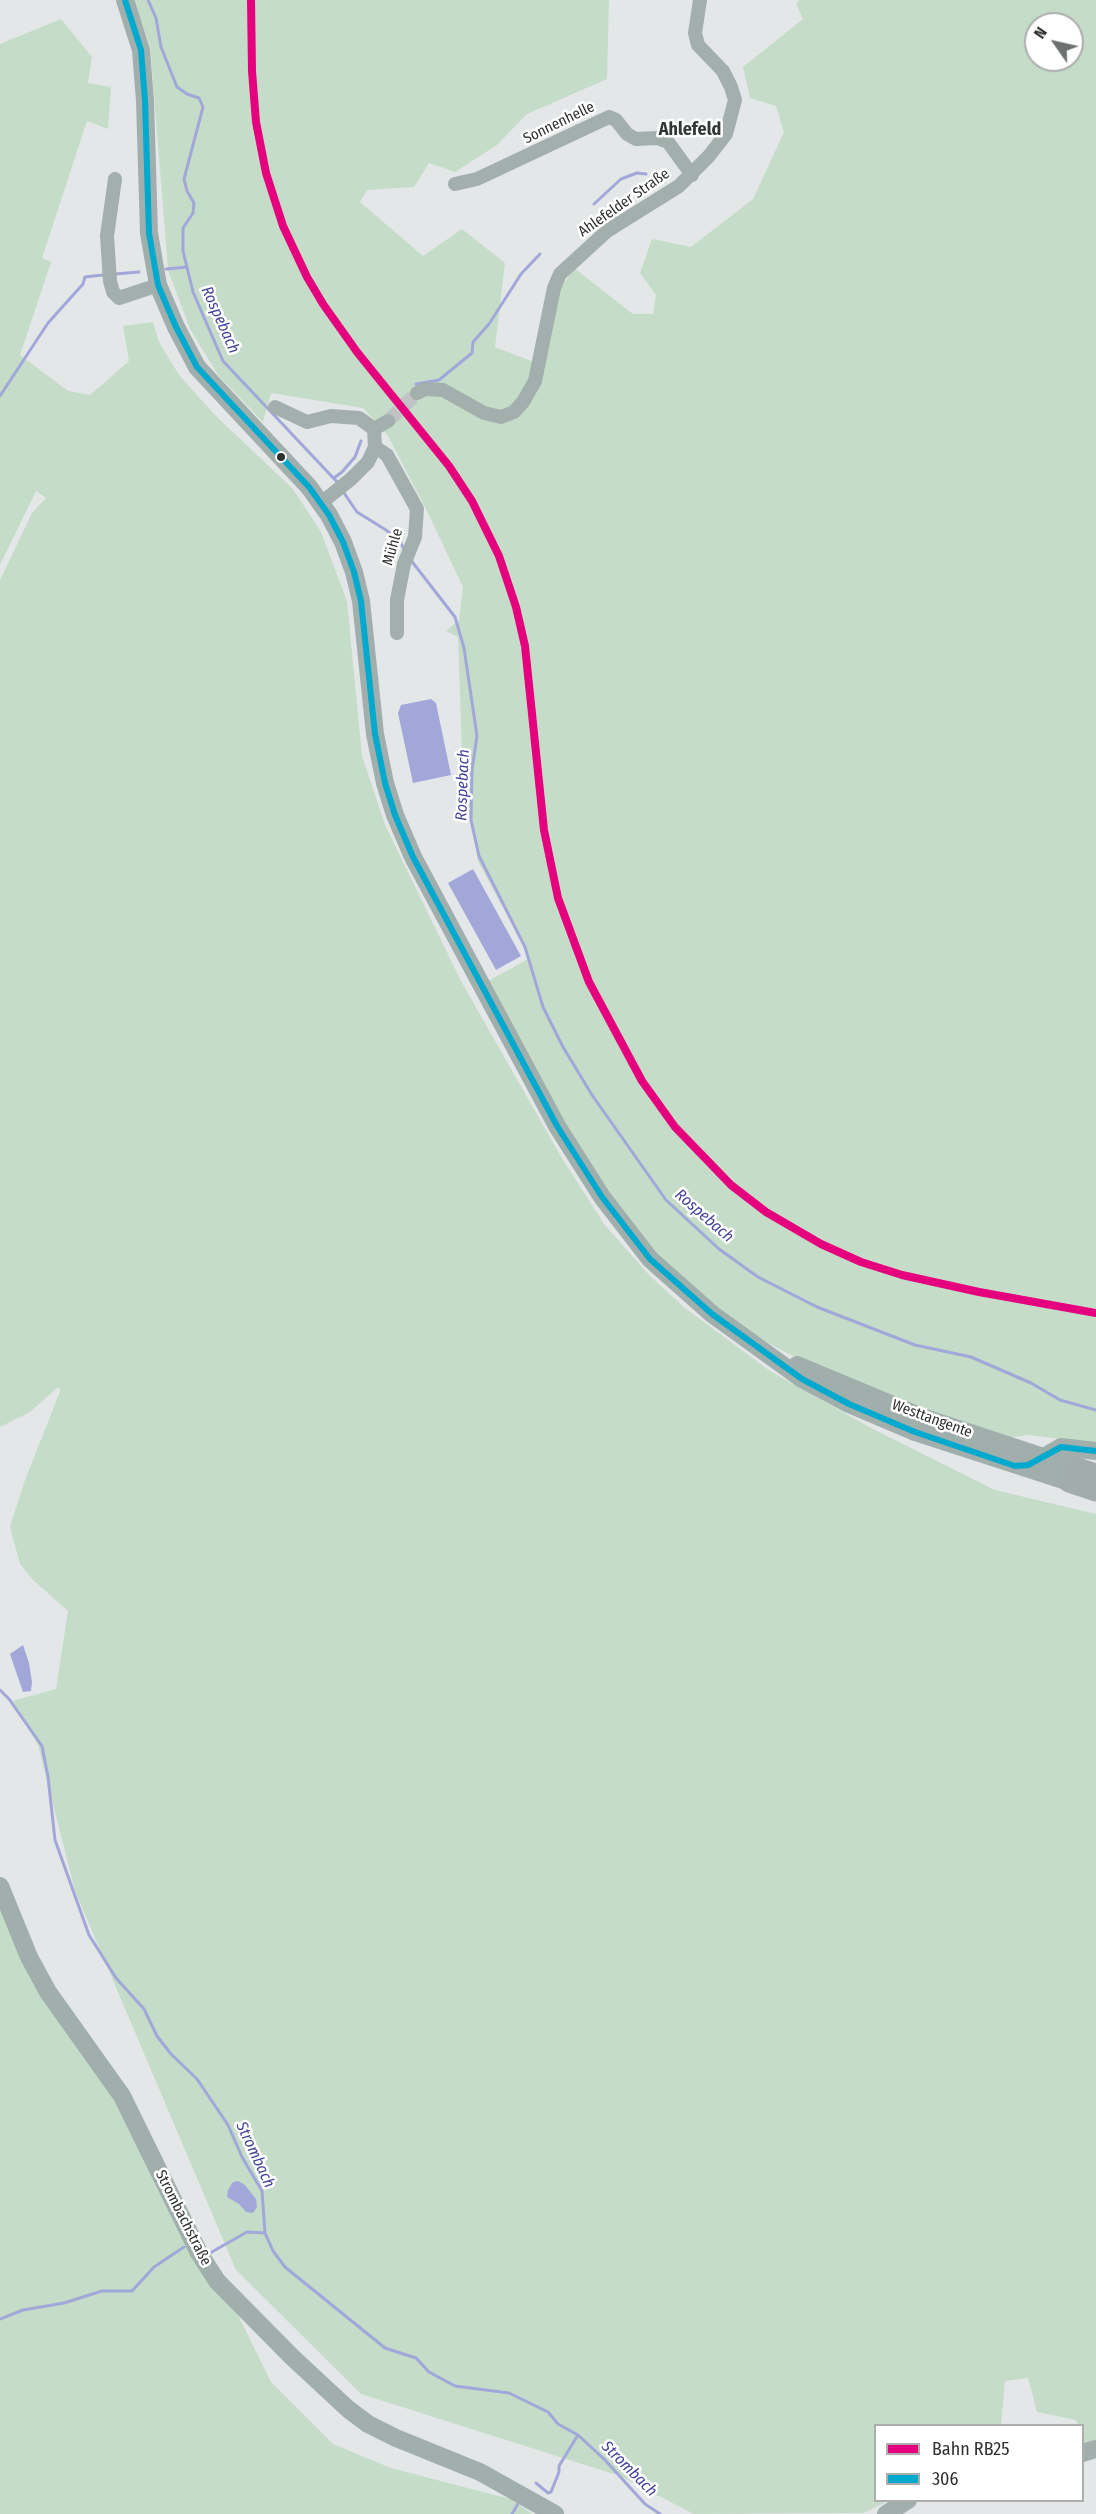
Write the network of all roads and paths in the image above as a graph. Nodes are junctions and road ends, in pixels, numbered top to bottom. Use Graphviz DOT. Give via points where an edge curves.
graph roads {
  1 [pos="125,0"];
  2 [pos="700,0"];
  3 [pos="692,175"];
  4 [pos="115,179"];
  5 [pos="455,184"];
  6 [pos="158,285"];
  7 [pos="417,393"];
  8 [pos="274,407"];
  9 [pos="388,421"];
  10 [pos="374,429"];
  11 [pos="375,447"];
  12 [pos="328,497"];
  13 [pos="397,633"];
  14 [pos="770,1355"];
  15 [pos="1044,1458"];
  16 [pos="1080,1462"];
  17 [pos="1015,1466"];
  18 [pos="1096,1474"];
  19 [pos="1096,1491"];
  20 [pos="0,1886"];
  21 [pos="905,2502"];
  22 [pos="555,2514"];
  23 [pos="886,2514"];
  1 -- 6 [label="main road, Westtangente" via="141,50 149,233"];
  2 -- 3 [label="street, Ahlefelder Straße" via="695,33 698,45 723,71 735,100 726,134"];
  3 -- 5 [label="street, Sonnenhelle" via="668,142 636,139 609,117 477,179"];
  3 -- 7 [label="street, Ahlefelder Straße" via="607,231 560,274 535,381 514,412 501,417 484,413 443,390 424,389"];
  4 -- 6 [label="street" via="107,236 113,292 119,298"];
  6 -- 12 [label="main road, Westtangente" via="197,367 294,470"];
  8 -- 10 [label="street" via="307,422 331,416 358,418"];
  9 -- 10 [label="street"];
  10 -- 11 [label="street"];
  11 -- 12 [label="street" via="368,462"];
  11 -- 13 [label="street, Mühle" via="387,455 417,509 416,537 404,564 397,600"];
  12 -- 14 [label="main road, Westtangente" via="357,582 366,629 375,734 385,783 394,814 430,889 557,1126 603,1197 650,1259 712,1314"];
  14 -- 15 [label="main road, Westtangente" via="922,1417"];
  14 -- 17 [label="main road, Westtangente" via="849,1404 915,1432"];
  15 -- 16 [label="main road, Westtangente"];
  15 -- 17 [label="main road"];
  16 -- 17 [label="main road, Westtangente"];
  16 -- 18 [label="highway, Westtangente"];
  16 -- 19 [label="highway, Westtangente"];
  20 -- 22 [label="main road, Strombachstraße" via="48,1992 122,2096 199,2253 217,2281 292,2358 368,2424 480,2472"];
  21 -- 23 [label="main road"];
}
